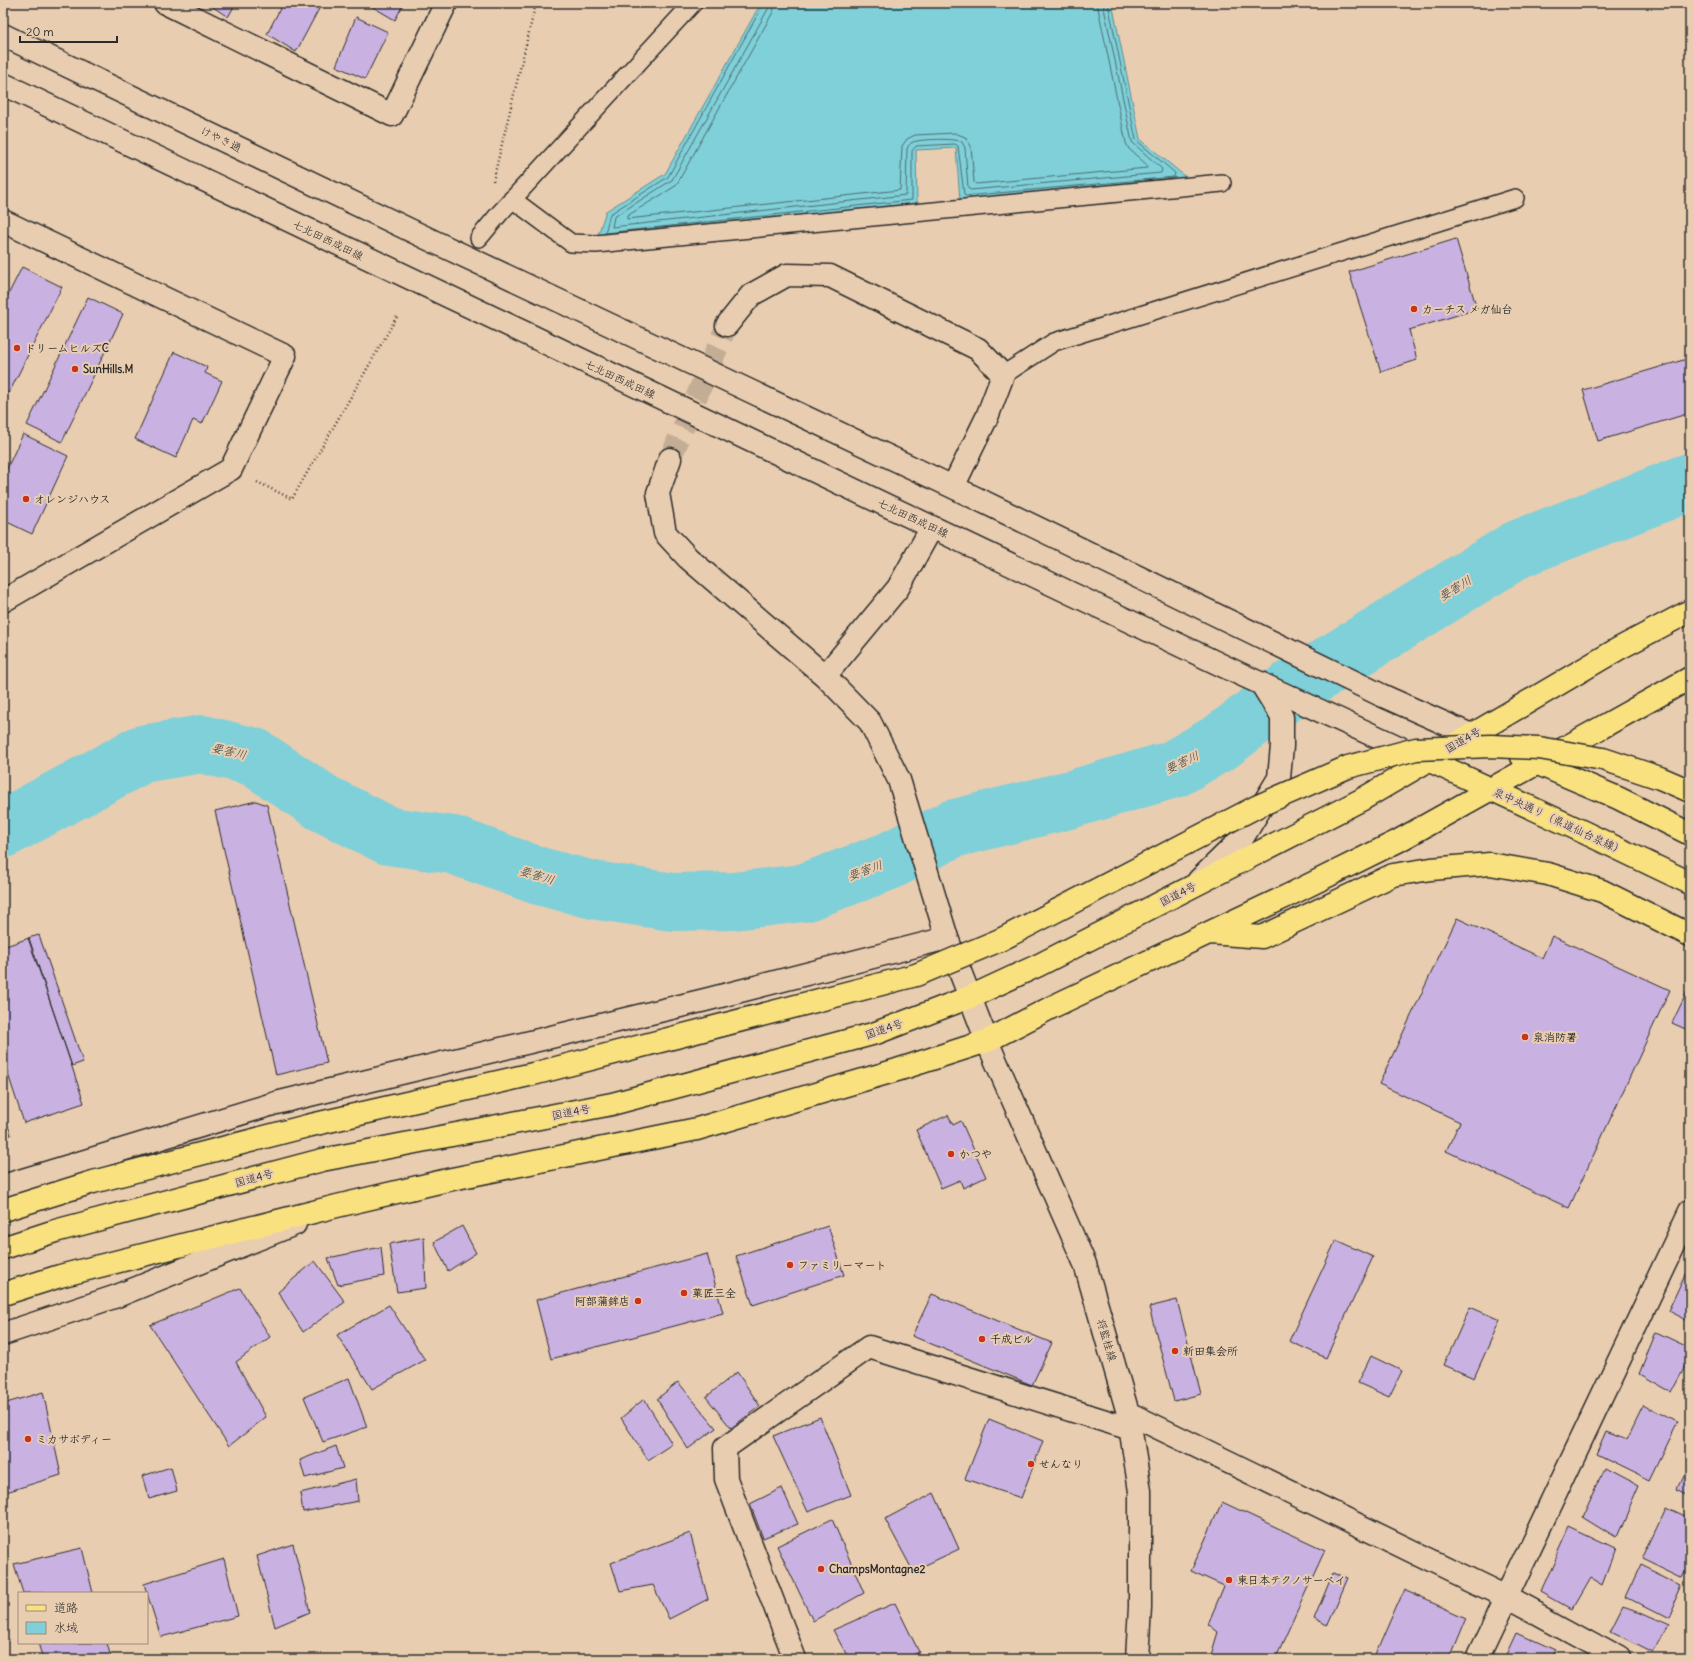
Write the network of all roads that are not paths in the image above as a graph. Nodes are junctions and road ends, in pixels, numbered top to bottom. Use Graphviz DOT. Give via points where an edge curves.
graph roads {
  1 [pos="165,3"];
  2 [pos="446,3"];
  3 [pos="693,3"];
  4 [pos="3,35"];
  5 [pos="3,84"];
  6 [pos="1222,183"];
  7 [pos="1515,198"];
  8 [pos="512,199"];
  9 [pos="3,221"];
  10 [pos="479,238"];
  11 [pos="727,325"];
  12 [pos="1003,375"];
  13 [pos="670,458"];
  14 [pos="953,487"];
  15 [pos="932,526"];
  16 [pos="3,602"];
  17 [pos="1690,611"];
  18 [pos="825,676"];
  19 [pos="1690,678"];
  20 [pos="1261,683"];
  21 [pos="1471,735"];
  22 [pos="1428,760"];
  23 [pos="1537,763"];
  24 [pos="1492,789"];
  25 [pos="1690,791"];
  26 [pos="1690,834"];
  27 [pos="1690,883"];
  28 [pos="1194,886"];
  29 [pos="1207,932"];
  30 [pos="1690,935"];
  31 [pos="947,938"];
  32 [pos="970,997"];
  33 [pos="987,1041"];
  34 [pos="3,1186"];
  35 [pos="337,1206"];
  36 [pos="3,1210"];
  37 [pos="1690,1211"];
  38 [pos="3,1248"];
  39 [pos="3,1294"];
  40 [pos="3,1334"];
  41 [pos="1130,1421"];
  42 [pos="1506,1596"];
  43 [pos="794,1659"];
  44 [pos="1137,1659"];
  45 [pos="1477,1659"];
  46 [pos="1620,1659"];
  1 -- 2 [label="street" via="392,115"];
  3 -- 8 [label="lane"];
  4 -- 14 [label="street, けやき通"];
  5 -- 15 [label="street, 七北田西成田線"];
  6 -- 8 [label="lane" via="596,244 571,243"];
  7 -- 12 [label="lane" via="1054,342"];
  8 -- 10 [label="lane"];
  9 -- 16 [label="street" via="285,356 231,469"];
  11 -- 12 [label="street" via="751,295 787,275 830,276 978,349"];
  12 -- 14 [label="street" via="987,417"];
  13 -- 18 [label="street, 将監桂線" via="658,493 665,533 688,558"];
  14 -- 21 [label="street, けやき通" via="1381,695"];
  15 -- 18 [label="street" via="898,588"];
  15 -- 20 [label="street, 七北田西成田線"];
  17 -- 21 [label="main road, 国道4号" via="1618,649"];
  18 -- 31 [label="street, 将監桂線" via="870,722 899,780"];
  19 -- 23 [label="main road"];
  20 -- 22 [label="street, 七北田西成田線"];
  20 -- 28 [label="street" via="1282,717 1279,778 1243,837"];
  21 -- 22 [label="main road, 国道4号"];
  21 -- 23 [label="main road"];
  22 -- 24 [label="main road, 泉中央通り（県道仙台泉線）"];
  22 -- 28 [label="main road, 国道4号" via="1361,800"];
  23 -- 24 [label="main road"];
  23 -- 26 [label="main road" via="1618,798"];
  24 -- 27 [label="main road, 泉中央通り（県道仙台泉線）"];
  24 -- 29 [label="main road" via="1398,841"];
  25 -- 36 [label="main road, bridge" via="1603,759 1539,748 1491,746 1416,749 1348,767 1258,806 1000,940 916,975 533,1074 307,1126 93,1182"];
  28 -- 32 [label="main road, 国道4号" via="1040,965"];
  29 -- 30 [label="main road" via="1262,937 1393,875 1431,868 1490,864 1548,874 1602,891"];
  29 -- 33 [label="main road"];
  31 -- 32 [label="street, 将監桂線"];
  31 -- 34 [label="street" via="705,1000 276,1103"];
  32 -- 33 [label="street, 将監桂線"];
  32 -- 38 [label="main road, 国道4号" via="876,1033 612,1104 322,1160 55,1231"];
  33 -- 35 [label="main road" via="697,1129 452,1179"];
  33 -- 41 [label="street, 将監桂線" via="1085,1264"];
  35 -- 39 [label="main road" via="60,1276"];
  35 -- 40 [label="street" via="117,1296"];
  37 -- 42 [label="street"];
  41 -- 42 [label="street"];
  41 -- 43 [label="street" via="869,1347 725,1448 726,1479"];
  41 -- 44 [label="street, 将監桂線" via="1140,1491 1140,1607"];
  42 -- 45 [label="street"];
  42 -- 46 [label="street"];
}
